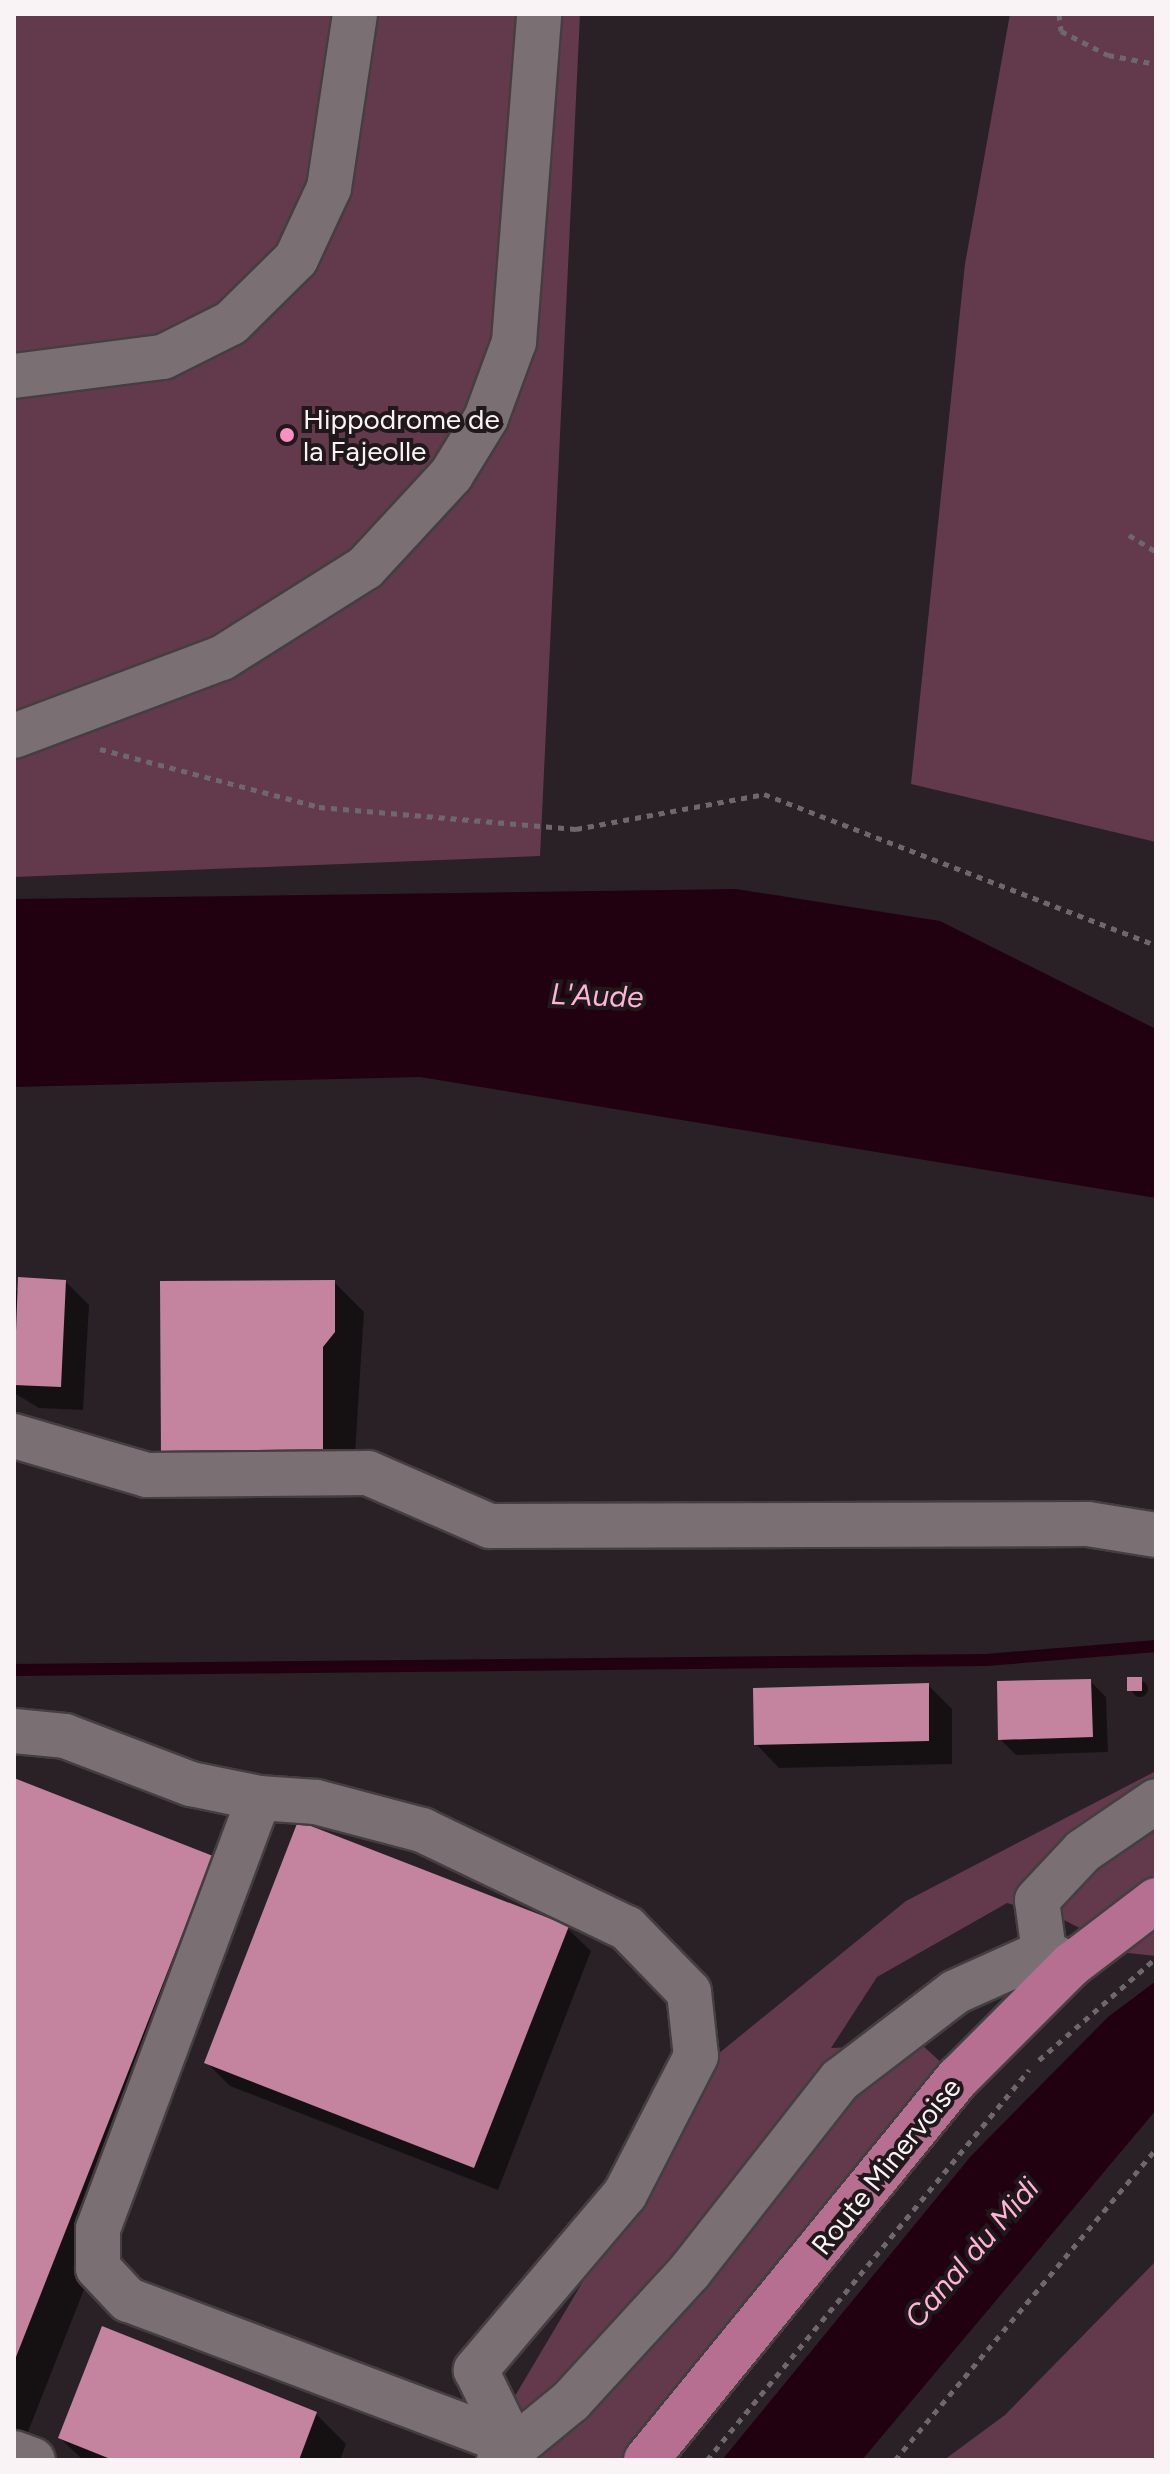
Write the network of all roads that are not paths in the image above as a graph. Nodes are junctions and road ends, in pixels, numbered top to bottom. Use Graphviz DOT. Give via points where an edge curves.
graph roads {
  1 [pos="355,14"];
  2 [pos="539,14"];
  3 [pos="14,376"];
  4 [pos="26,734"];
  5 [pos="14,1436"];
  6 [pos="1156,1535"];
  7 [pos="14,1731"];
  8 [pos="259,1798"];
  9 [pos="1156,1801"];
  10 [pos="1156,1900"];
  11 [pos="1058,1959"];
  12 [pos="506,2452"];
  13 [pos="646,2460"];
  1 -- 3 [label="lane" via="329,188 296,259 231,323 163,357"];
  2 -- 4 [label="lane" via="514,342 486,418 451,475 365,568 306,608 222,658"];
  5 -- 6 [label="lane" via="147,1475 368,1473 490,1526 1088,1524"];
  7 -- 8 [label="lane" via="65,1736 191,1784"];
  8 -- 12 [label="lane" via="98,2229 98,2268 128,2300"];
  8 -- 12 [label="lane" via="316,1802 422,1830 627,1928 689,1992 696,2056 625,2194 476,2370"];
  9 -- 11 [label="lane" via="1083,1851 1037,1900"];
  10 -- 11 [label="main road, Route Minervoise"];
  11 -- 12 [label="lane" via="955,1992 840,2080 690,2271 571,2401"];
  11 -- 13 [label="main road, Route Minervoise"];
}
